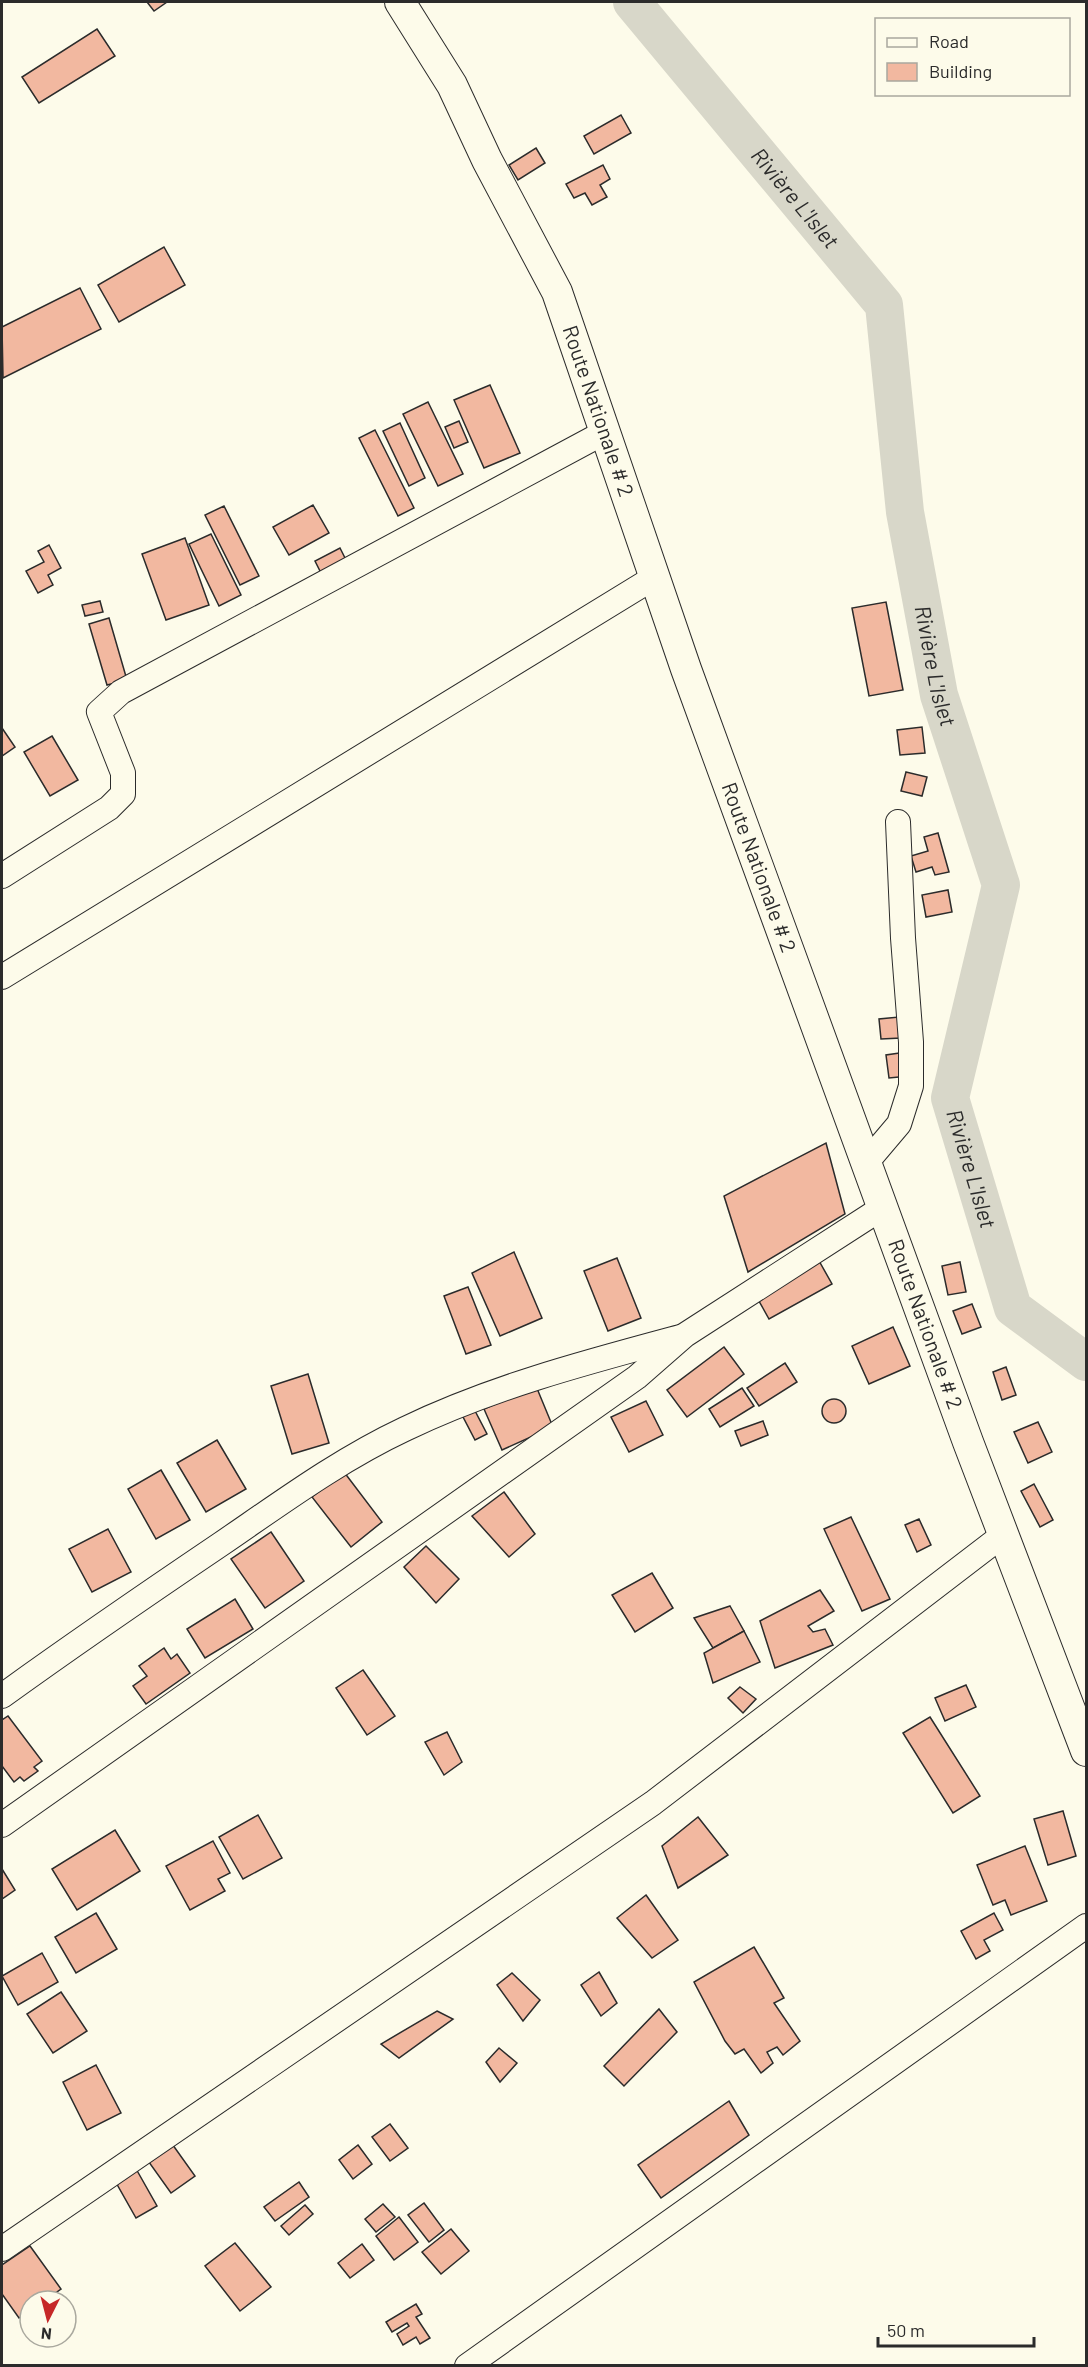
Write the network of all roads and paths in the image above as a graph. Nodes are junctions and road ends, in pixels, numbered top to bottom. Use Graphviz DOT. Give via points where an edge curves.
graph roads {
  1 [pos="400,2"];
  2 [pos="605,432"];
  3 [pos="656,577"];
  4 [pos="898,822"];
  5 [pos="2,876"];
  6 [pos="2,977"];
  7 [pos="866,1163"];
  8 [pos="882,1209"];
  9 [pos="685,1335"];
  10 [pos="1003,1535"];
  11 [pos="2,1696"];
  12 [pos="1086,1751"];
  13 [pos="2,1825"];
  14 [pos="1086,1926"];
  15 [pos="2,2249"];
  16 [pos="467,2366"];
  1 -- 2 [label="main road, Route Nationale # 2" via="452,85 557,292"];
  2 -- 3 [label="main road, Route Nationale # 2"];
  2 -- 5 [label="street" via="121,692 99,712 123,773 123,794 109,808"];
  3 -- 6 [label="street"];
  3 -- 7 [label="main road, Route Nationale # 2"];
  4 -- 7 [label="street" via="911,1086 899,1124"];
  7 -- 8 [label="main road, Route Nationale # 2"];
  8 -- 9 [label="street"];
  8 -- 10 [label="main road, Route Nationale # 2"];
  9 -- 11 [label="street" via="586,1362 479,1398 405,1429 337,1464"];
  9 -- 13 [label="street" via="637,1377"];
  10 -- 12 [label="main road, Route Nationale # 2"];
  10 -- 15 [label="street" via="653,1803"];
  14 -- 16 [label="street"];
}
